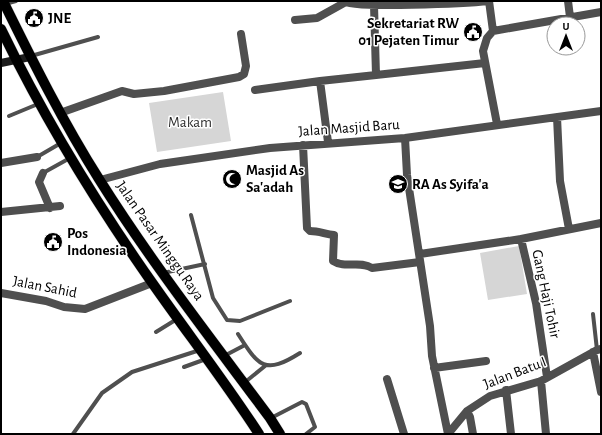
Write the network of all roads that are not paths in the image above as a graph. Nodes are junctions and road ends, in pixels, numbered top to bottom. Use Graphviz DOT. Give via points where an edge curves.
graph roads {
  1 [pos="16,1"];
  2 [pos="489,1"];
  3 [pos="568,1"];
  4 [pos="343,2"];
  5 [pos="397,2"];
  6 [pos="4,3"];
  7 [pos="374,4"];
  8 [pos="601,12"];
  9 [pos="570,16"];
  10 [pos="576,16"];
  11 [pos="295,20"];
  12 [pos="546,21"];
  13 [pos="1,29"];
  14 [pos="493,31"];
  15 [pos="241,34"];
  16 [pos="98,37"];
  17 [pos="30,56"];
  18 [pos="9,62"];
  19 [pos="485,63"];
  20 [pos="376,75"];
  21 [pos="320,81"];
  22 [pos="255,90"];
  23 [pos="35,106"];
  24 [pos="601,111"];
  25 [pos="60,114"];
  26 [pos="9,116"];
  27 [pos="557,117"];
  28 [pos="497,124"];
  29 [pos="405,138"];
  30 [pos="328,142"];
  31 [pos="59,144"];
  32 [pos="303,145"];
  33 [pos="38,156"];
  34 [pos="67,160"];
  35 [pos="1,163"];
  36 [pos="45,171"];
  37 [pos="100,180"];
  38 [pos="60,206"];
  39 [pos="50,208"];
  40 [pos="1,212"];
  41 [pos="191,215"];
  42 [pos="601,223"];
  43 [pos="569,229"];
  44 [pos="521,239"];
  45 [pos="420,258"];
  46 [pos="205,264"];
  47 [pos="163,273"];
  48 [pos="152,283"];
  49 [pos="1,293"];
  50 [pos="290,301"];
  51 [pos="593,314"];
  52 [pos="175,320"];
  53 [pos="156,332"];
  54 [pos="238,334"];
  55 [pos="245,345"];
  56 [pos="597,350"];
  57 [pos="300,353"];
  58 [pos="203,356"];
  59 [pos="224,356"];
  60 [pos="486,361"];
  61 [pos="265,366"];
  62 [pos="186,367"];
  63 [pos="434,368"];
  64 [pos="387,379"];
  65 [pos="544,379"];
  66 [pos="244,383"];
  67 [pos="506,390"];
  68 [pos="601,392"];
  69 [pos="467,411"];
  70 [pos="270,418"];
  71 [pos="73,434"];
  72 [pos="260,434"];
  73 [pos="280,434"];
  74 [pos="306,434"];
  75 [pos="404,434"];
  76 [pos="448,434"];
  77 [pos="473,434"];
  78 [pos="511,434"];
  79 [pos="546,434"];
  1 -- 6 [label="lane"];
  2 -- 5 [label="street" via="457,4"];
  2 -- 14 [label="street"];
  3 -- 9 [label="street"];
  4 -- 7 [label="street"];
  4 -- 11 [label="street" via="317,18"];
  5 -- 7 [label="street"];
  6 -- 17 [label="main road, Jalan Pasar Minggu Raya"];
  7 -- 20 [label="street"];
  8 -- 10 [label="street"];
  12 -- 14 [label="street"];
  13 -- 18 [label="main road, Jalan Pasar Minggu Raya"];
  14 -- 19 [label="street" via="483,52"];
  15 -- 25 [label="street" via="246,66 244,74 239,77 164,91 134,94 122,91"];
  16 -- 17 [label="lane"];
  17 -- 18 [label="street"];
  17 -- 25 [label="main road, Jalan Pasar Minggu Raya"];
  18 -- 23 [label="main road, Jalan Pasar Minggu Raya"];
  19 -- 20 [label="street"];
  19 -- 28 [label="street"];
  20 -- 21 [label="street"];
  21 -- 22 [label="street"];
  21 -- 30 [label="street"];
  23 -- 26 [label="lane"];
  23 -- 31 [label="main road, Jalan Pasar Minggu Raya"];
  24 -- 27 [label="street, Jalan Masjid Baru"];
  25 -- 37 [label="main road, Jalan Pasar Minggu Raya"];
  27 -- 28 [label="street, Jalan Masjid Baru"];
  27 -- 43 [label="street" via="560,181"];
  28 -- 29 [label="street, Jalan Masjid Baru"];
  29 -- 30 [label="street, Jalan Masjid Baru"];
  29 -- 45 [label="street" via="411,205"];
  30 -- 32 [label="street, Jalan Masjid Baru"];
  31 -- 33 [label="lane"];
  31 -- 34 [label="main road, Jalan Pasar Minggu Raya"];
  32 -- 37 [label="street, Jalan Masjid Baru" via="160,164"];
  32 -- 45 [label="street" via="307,228 310,231 334,235 333,261 337,264 366,264 372,268"];
  33 -- 35 [label="street"];
  34 -- 36 [label="lane"];
  34 -- 48 [label="main road, Jalan Pasar Minggu Raya"];
  36 -- 39 [label="street" via="39,182"];
  37 -- 47 [label="main road, Jalan Pasar Minggu Raya"];
  38 -- 39 [label="street"];
  39 -- 40 [label="street"];
  41 -- 46 [label="lane"];
  42 -- 43 [label="street"];
  43 -- 44 [label="street"];
  44 -- 45 [label="street"];
  44 -- 65 [label="street, Gang Haji Tohir" via="536,303"];
  45 -- 63 [label="street"];
  46 -- 47 [label="lane"];
  46 -- 50 [label="lane" via="213,298 227,320 240,321"];
  47 -- 59 [label="main road, Jalan Pasar Minggu Raya"];
  48 -- 49 [label="street, Jalan Sahid" via="85,309"];
  48 -- 52 [label="main road, Jalan Pasar Minggu Raya"];
  51 -- 56 [label="lane"];
  52 -- 53 [label="lane"];
  52 -- 58 [label="main road, Jalan Pasar Minggu Raya"];
  54 -- 55 [label="lane"];
  55 -- 59 [label="lane"];
  55 -- 61 [label="lane"];
  56 -- 65 [label="street, Jalan Batu I"];
  56 -- 68 [label="street"];
  57 -- 61 [label="lane" via="276,366"];
  58 -- 62 [label="lane"];
  58 -- 71 [label="lane" via="188,355 132,372 102,393"];
  58 -- 72 [label="main road, Jalan Pasar Minggu Raya"];
  59 -- 66 [label="main road, Jalan Pasar Minggu Raya"];
  60 -- 63 [label="street"];
  61 -- 66 [label="lane"];
  63 -- 76 [label="street"];
  64 -- 75 [label="street"];
  65 -- 67 [label="street, Jalan Batu I"];
  65 -- 79 [label="street, Gang Haji Tohir"];
  66 -- 70 [label="main road, Jalan Pasar Minggu Raya"];
  67 -- 69 [label="street, Jalan Batu I" via="490,396"];
  67 -- 78 [label="street"];
  69 -- 76 [label="street, Jalan Batu I"];
  69 -- 77 [label="street"];
  70 -- 73 [label="main road, Jalan Pasar Minggu Raya"];
  70 -- 74 [label="lane" via="302,402 306,404 315,427"];
}
